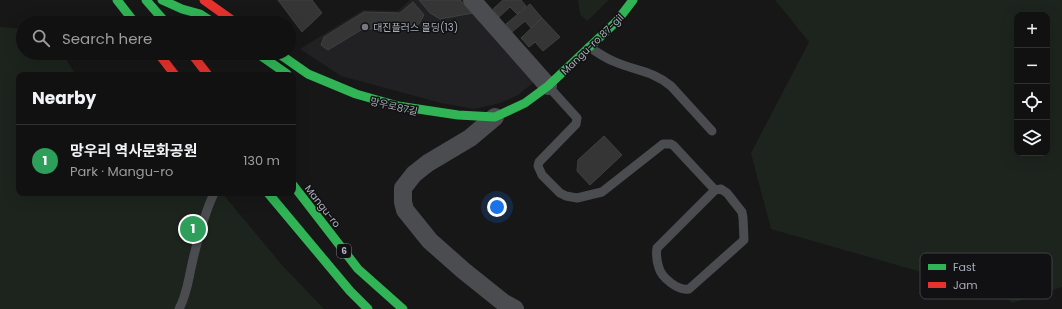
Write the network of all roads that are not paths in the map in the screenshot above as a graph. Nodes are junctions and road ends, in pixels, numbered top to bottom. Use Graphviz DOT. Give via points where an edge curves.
graph roads {
  1 [pos="117,0"];
  2 [pos="146,0"];
  3 [pos="162,0"];
  4 [pos="204,0"];
  5 [pos="472,0"];
  6 [pos="633,0"];
  7 [pos="130,16"];
  8 [pos="160,16"];
  9 [pos="203,16"];
  10 [pos="226,16"];
  11 [pos="589,47"];
  12 [pos="163,60"];
  13 [pos="196,60"];
  14 [pos="267,60"];
  15 [pos="288,60"];
  16 [pos="173,72"];
  17 [pos="206,72"];
  18 [pos="285,72"];
  19 [pos="548,86"];
  20 [pos="495,117"];
  21 [pos="467,127"];
  22 [pos="712,131"];
  23 [pos="296,189"];
  24 [pos="715,190"];
  25 [pos="212,196"];
  26 [pos="271,196"];
  27 [pos="179,309"];
  28 [pos="368,309"];
  29 [pos="403,309"];
  30 [pos="515,309"];
  1 -- 7 [label="street"];
  2 -- 8 [label="street"];
  3 -- 9 [label="street"];
  4 -- 10 [label="street"];
  5 -- 19 [label="street"];
  6 -- 11 [label="street, Mangu-ro 87-gil" via="617,21"];
  11 -- 19 [label="street, Mangu-ro 87-gil"];
  11 -- 22 [label="lane" via="614,62 664,80"];
  12 -- 16 [label="street"];
  13 -- 17 [label="street"];
  14 -- 18 [label="street"];
  15 -- 20 [label="street, Mangu-ro 87-gil" via="308,74 356,94 398,106 458,115"];
  19 -- 20 [label="street, Mangu-ro 87-gil" via="525,103"];
  19 -- 24 [label="lane" via="577,118 576,124 538,166 542,175 560,193 577,198 602,192 667,143 674,146"];
  20 -- 21 [label="street"];
  20 -- 30 [label="street" via="470,138 414,174 403,188 403,202 405,210 430,241 464,271"];
  23 -- 29 [label="street, Mangu-ro / 6" via="358,269"];
  24 -- 24 [label="lane" via="657,248 661,272 672,284 682,289 689,289 744,240 742,212 727,193 720,189"];
  25 -- 27 [label="lane" via="192,264 185,298"];
  26 -- 28 [label="street, 6"];
}
